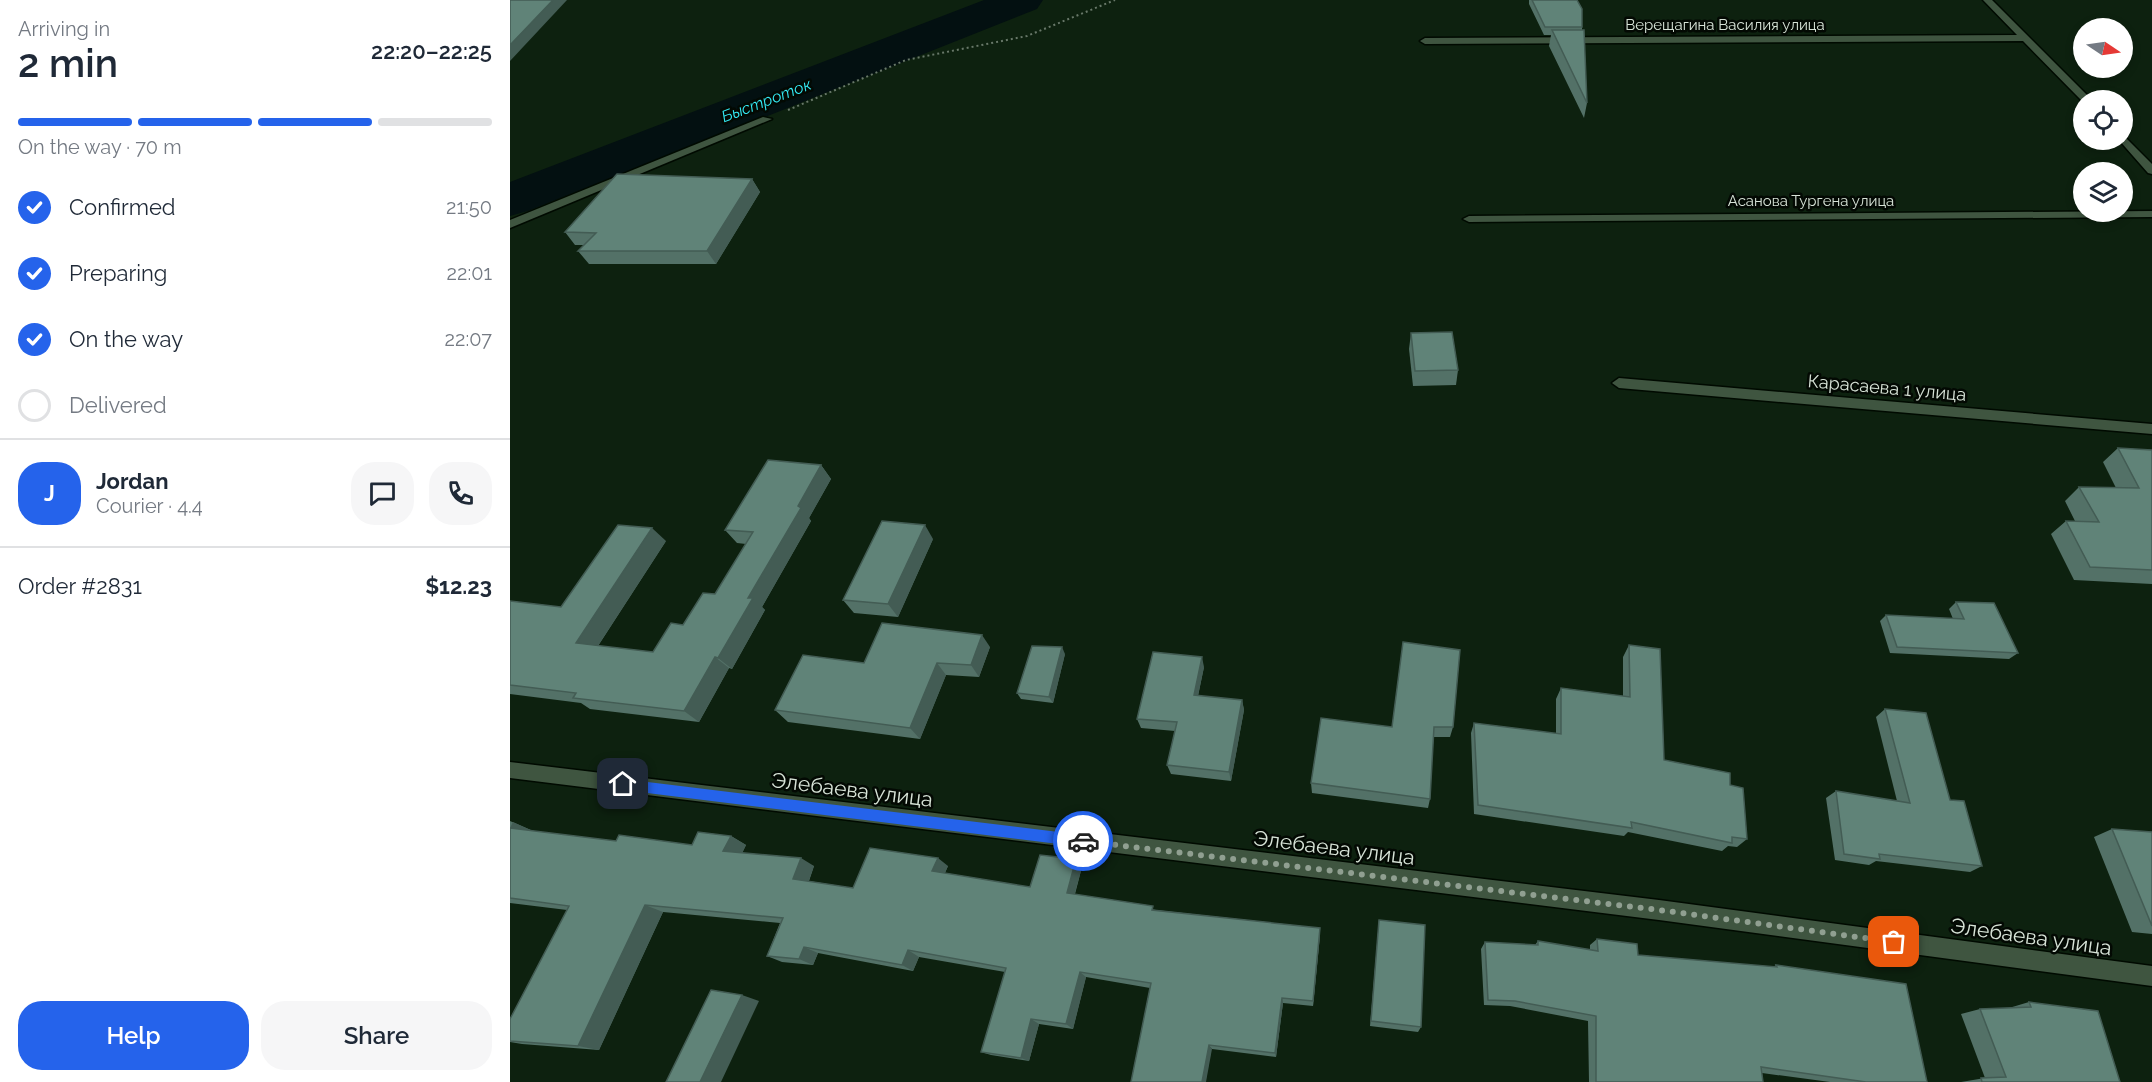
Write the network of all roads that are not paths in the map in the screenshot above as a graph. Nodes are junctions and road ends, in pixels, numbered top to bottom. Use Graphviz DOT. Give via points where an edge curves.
graph roads {
  1 [pos="1987,0"];
  2 [pos="2025,39"];
  3 [pos="1425,41"];
  4 [pos="2077,90"];
  5 [pos="767,119"];
  6 [pos="2133,149"];
  7 [pos="2152,171"];
  8 [pos="2152,214"];
  9 [pos="1470,219"];
  10 [pos="510,225"];
  11 [pos="1619,383"];
  12 [pos="2152,429"];
  13 [pos="510,770"];
  14 [pos="2152,976"];
  1 -- 2 [label="street"];
  2 -- 3 [label="street, Верещагина Василия улица"];
  2 -- 4 [label="street"];
  5 -- 10 [label="street"];
  6 -- 7 [label="street"];
  8 -- 9 [label="street, Асанова Тургена улица"];
  11 -- 12 [label="street, Карасаева 1 улица"];
  13 -- 14 [label="street, Элебаева улица" via="1647,909"];
}
